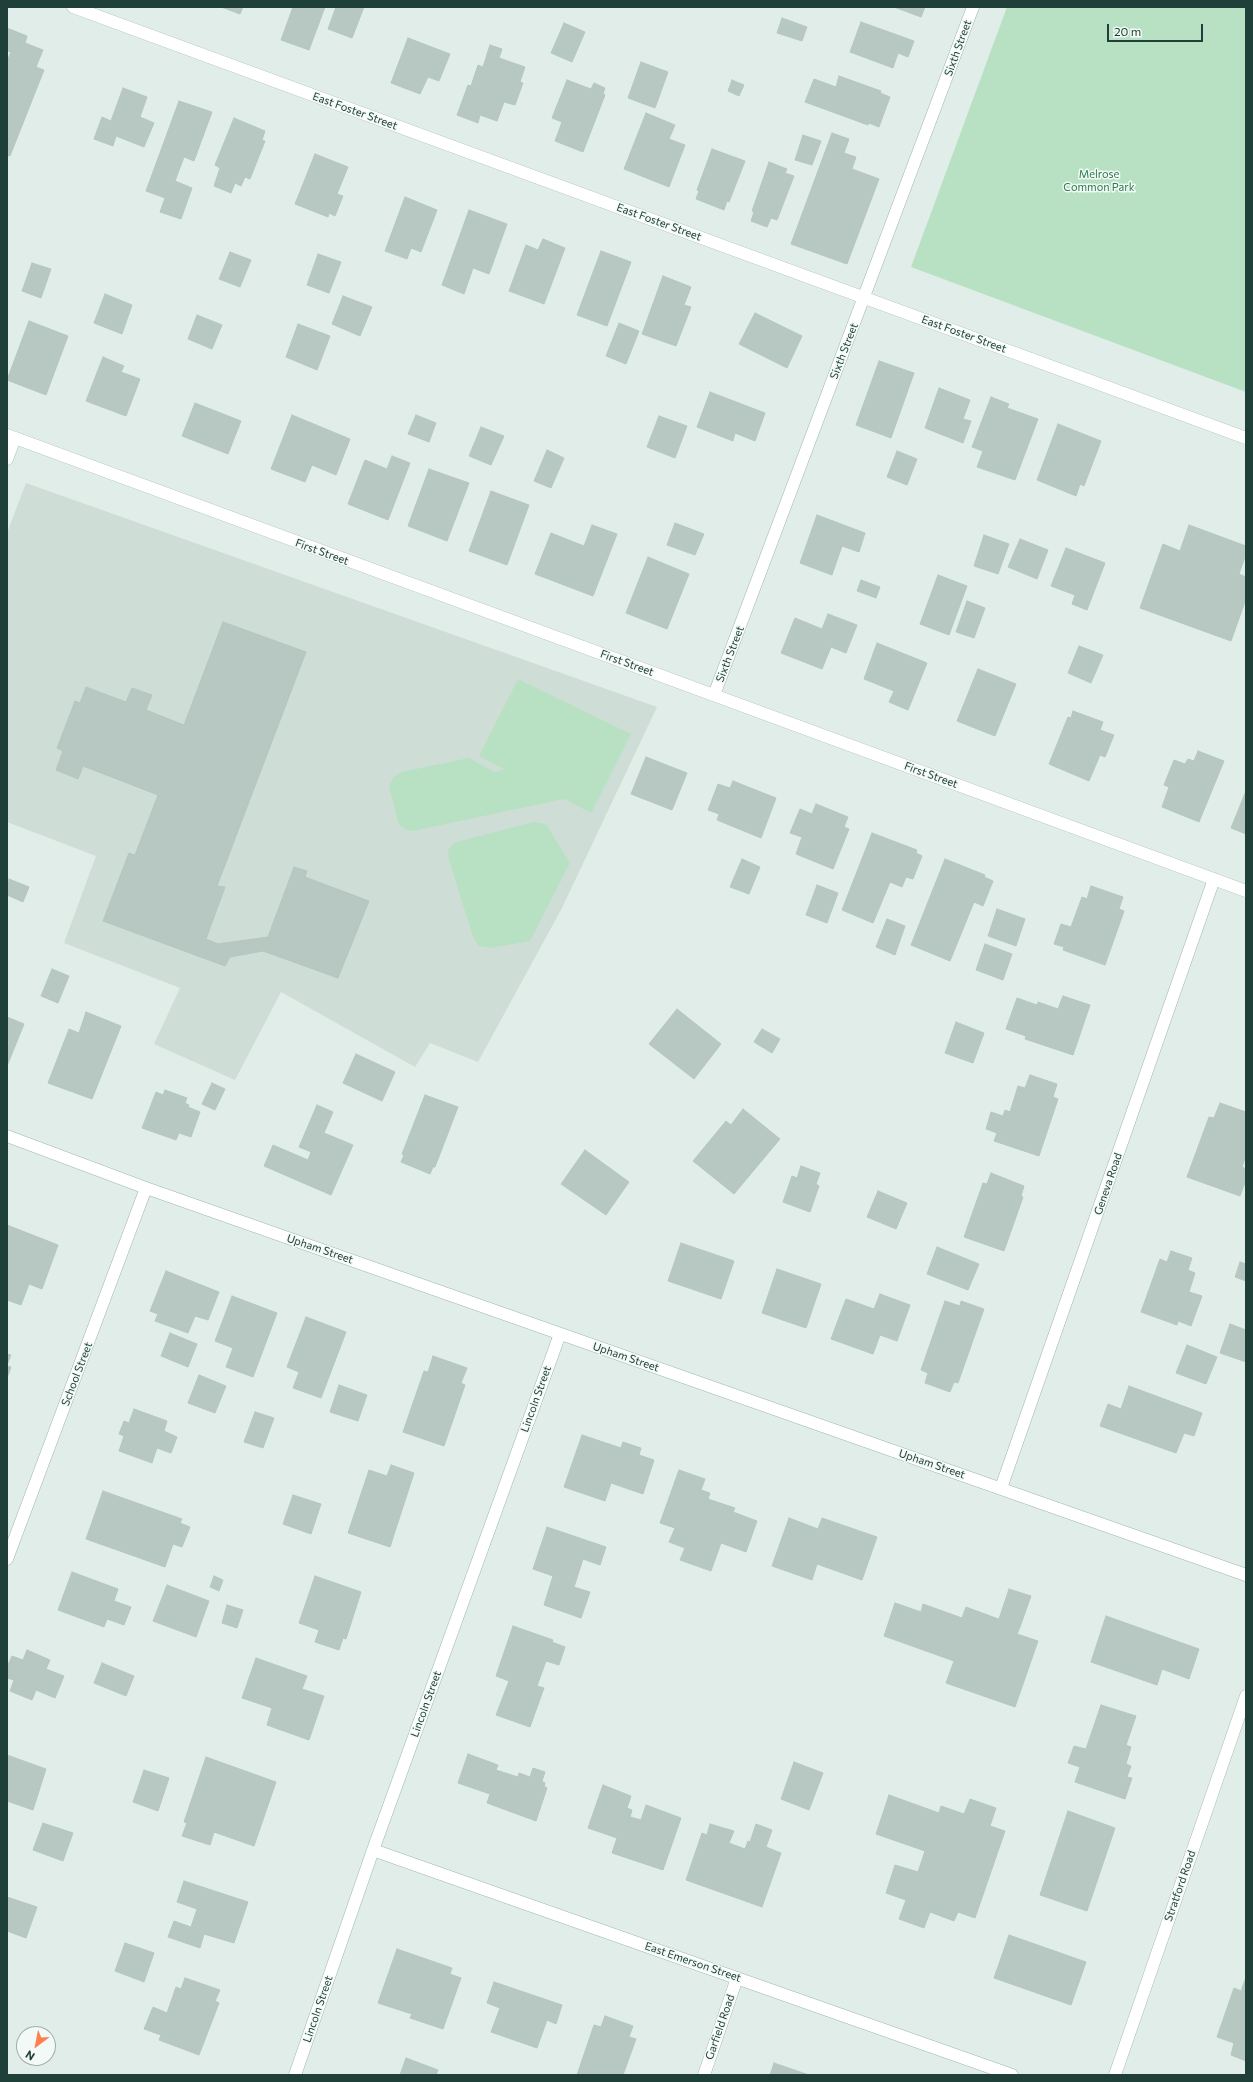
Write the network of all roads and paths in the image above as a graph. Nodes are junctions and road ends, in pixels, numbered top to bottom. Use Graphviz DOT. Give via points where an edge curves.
graph roads {
  1 [pos="73,7"];
  2 [pos="973,7"];
  3 [pos="865,297"];
  4 [pos="11,437"];
  5 [pos="1246,438"];
  6 [pos="7,459"];
  7 [pos="714,695"];
  8 [pos="1214,879"];
  9 [pos="1246,891"];
  10 [pos="7,1136"];
  11 [pos="146,1188"];
  12 [pos="560,1334"];
  13 [pos="1001,1488"];
  14 [pos="7,1559"];
  15 [pos="1246,1575"];
  16 [pos="1246,1696"];
  17 [pos="373,1850"];
  18 [pos="737,1978"];
  19 [pos="295,2075"];
  20 [pos="704,2075"];
  21 [pos="1012,2075"];
  22 [pos="1114,2075"];
  1 -- 3 [label="street, East Foster Street"];
  2 -- 3 [label="street, Sixth Street"];
  3 -- 5 [label="street, East Foster Street"];
  3 -- 7 [label="street, Sixth Street"];
  4 -- 6 [label="street"];
  4 -- 7 [label="street, First Street"];
  7 -- 8 [label="street, First Street"];
  8 -- 9 [label="street, First Street"];
  8 -- 13 [label="street, Geneva Road"];
  10 -- 11 [label="street, Upham Street"];
  11 -- 12 [label="street, Upham Street"];
  11 -- 14 [label="street, School Street"];
  12 -- 13 [label="street, Upham Street"];
  12 -- 17 [label="street, Lincoln Street"];
  13 -- 15 [label="street, Upham Street"];
  16 -- 22 [label="street, Stratford Road"];
  17 -- 18 [label="street, East Emerson Street"];
  17 -- 19 [label="street, Lincoln Street"];
  18 -- 20 [label="street, Garfield Road"];
  18 -- 21 [label="street, East Emerson Street"];
}
